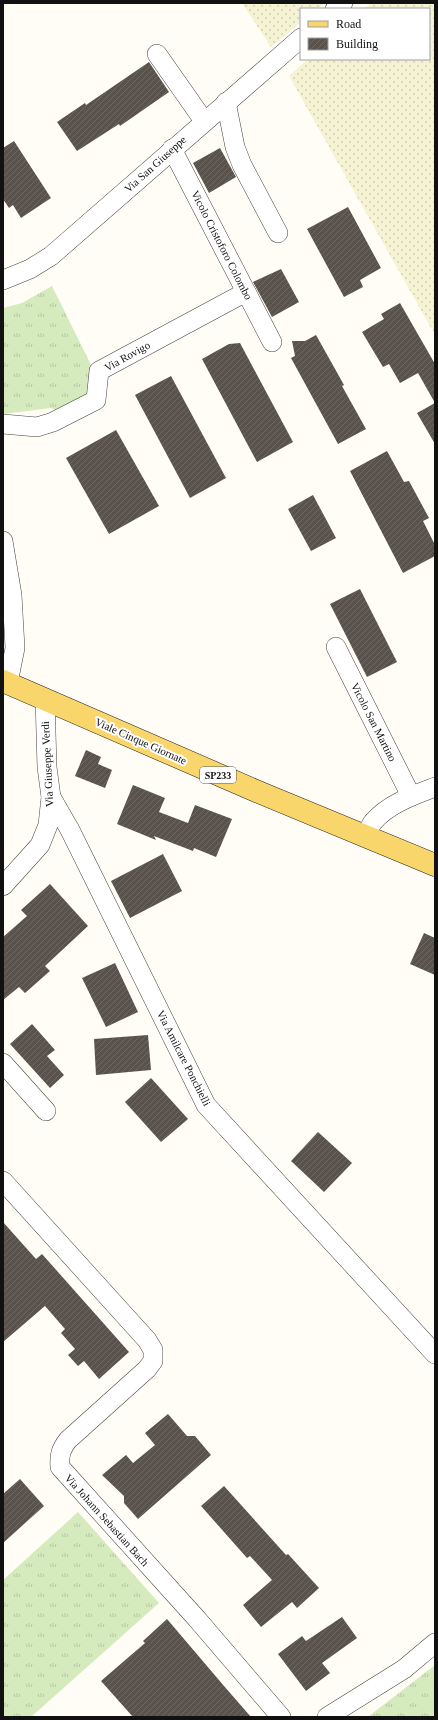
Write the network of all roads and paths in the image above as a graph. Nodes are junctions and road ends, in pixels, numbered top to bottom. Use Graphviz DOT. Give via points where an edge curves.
graph roads {
  1 [pos="300,39"];
  2 [pos="157,54"];
  3 [pos="226,102"];
  4 [pos="204,121"];
  5 [pos="172,149"];
  6 [pos="278,233"];
  7 [pos="3,280"];
  8 [pos="246,292"];
  9 [pos="272,342"];
  10 [pos="3,424"];
  11 [pos="3,541"];
  12 [pos="336,647"];
  13 [pos="6,682"];
  14 [pos="45,698"];
  15 [pos="435,787"];
  16 [pos="411,796"];
  17 [pos="51,797"];
  18 [pos="366,836"];
  19 [pos="435,865"];
  20 [pos="3,886"];
  21 [pos="3,1063"];
  22 [pos="46,1111"];
  23 [pos="3,1181"];
  24 [pos="435,1354"];
  25 [pos="435,1643"];
  26 [pos="281,1717"];
  27 [pos="327,1717"];
  1 -- 3 [label="street, Via San Giuseppe"];
  2 -- 4 [label="street"];
  3 -- 4 [label="street, Via San Giuseppe"];
  3 -- 6 [label="street" via="235,147"];
  4 -- 5 [label="street, Via San Giuseppe"];
  5 -- 7 [label="street, Via San Giuseppe" via="51,256 30,269"];
  5 -- 8 [label="street, Vicolo Cristoforo Colombo"];
  8 -- 9 [label="street, Vicolo Cristoforo Colombo"];
  8 -- 10 [label="street, Via Rovigo" via="99,371 96,400 53,422 37,427"];
  11 -- 13 [label="street" via="12,595 15,648"];
  12 -- 16 [label="street, Vicolo San Martino"];
  13 -- 14 [label="main road, Viale Cinque Giornate / SP233"];
  14 -- 17 [label="street, Via Giuseppe Verdi" via="47,767"];
  14 -- 18 [label="main road, Viale Cinque Giornate / SP233" via="256,792"];
  15 -- 16 [label="street"];
  16 -- 18 [label="street" via="373,822"];
  17 -- 20 [label="street, Via Giuseppe Verdi" via="48,825 40,845"];
  17 -- 24 [label="street, Via Amilcare Ponchielli" via="70,830 206,1105"];
  18 -- 19 [label="main road, Viale Cinque Giornate / SP233"];
  21 -- 22 [label="street"];
  23 -- 26 [label="street, Via Johann Sebastian Bach" via="147,1340 153,1350 153,1361 147,1369 68,1440 61,1449 60,1467"];
  25 -- 27 [label="street" via="404,1669"];
}
